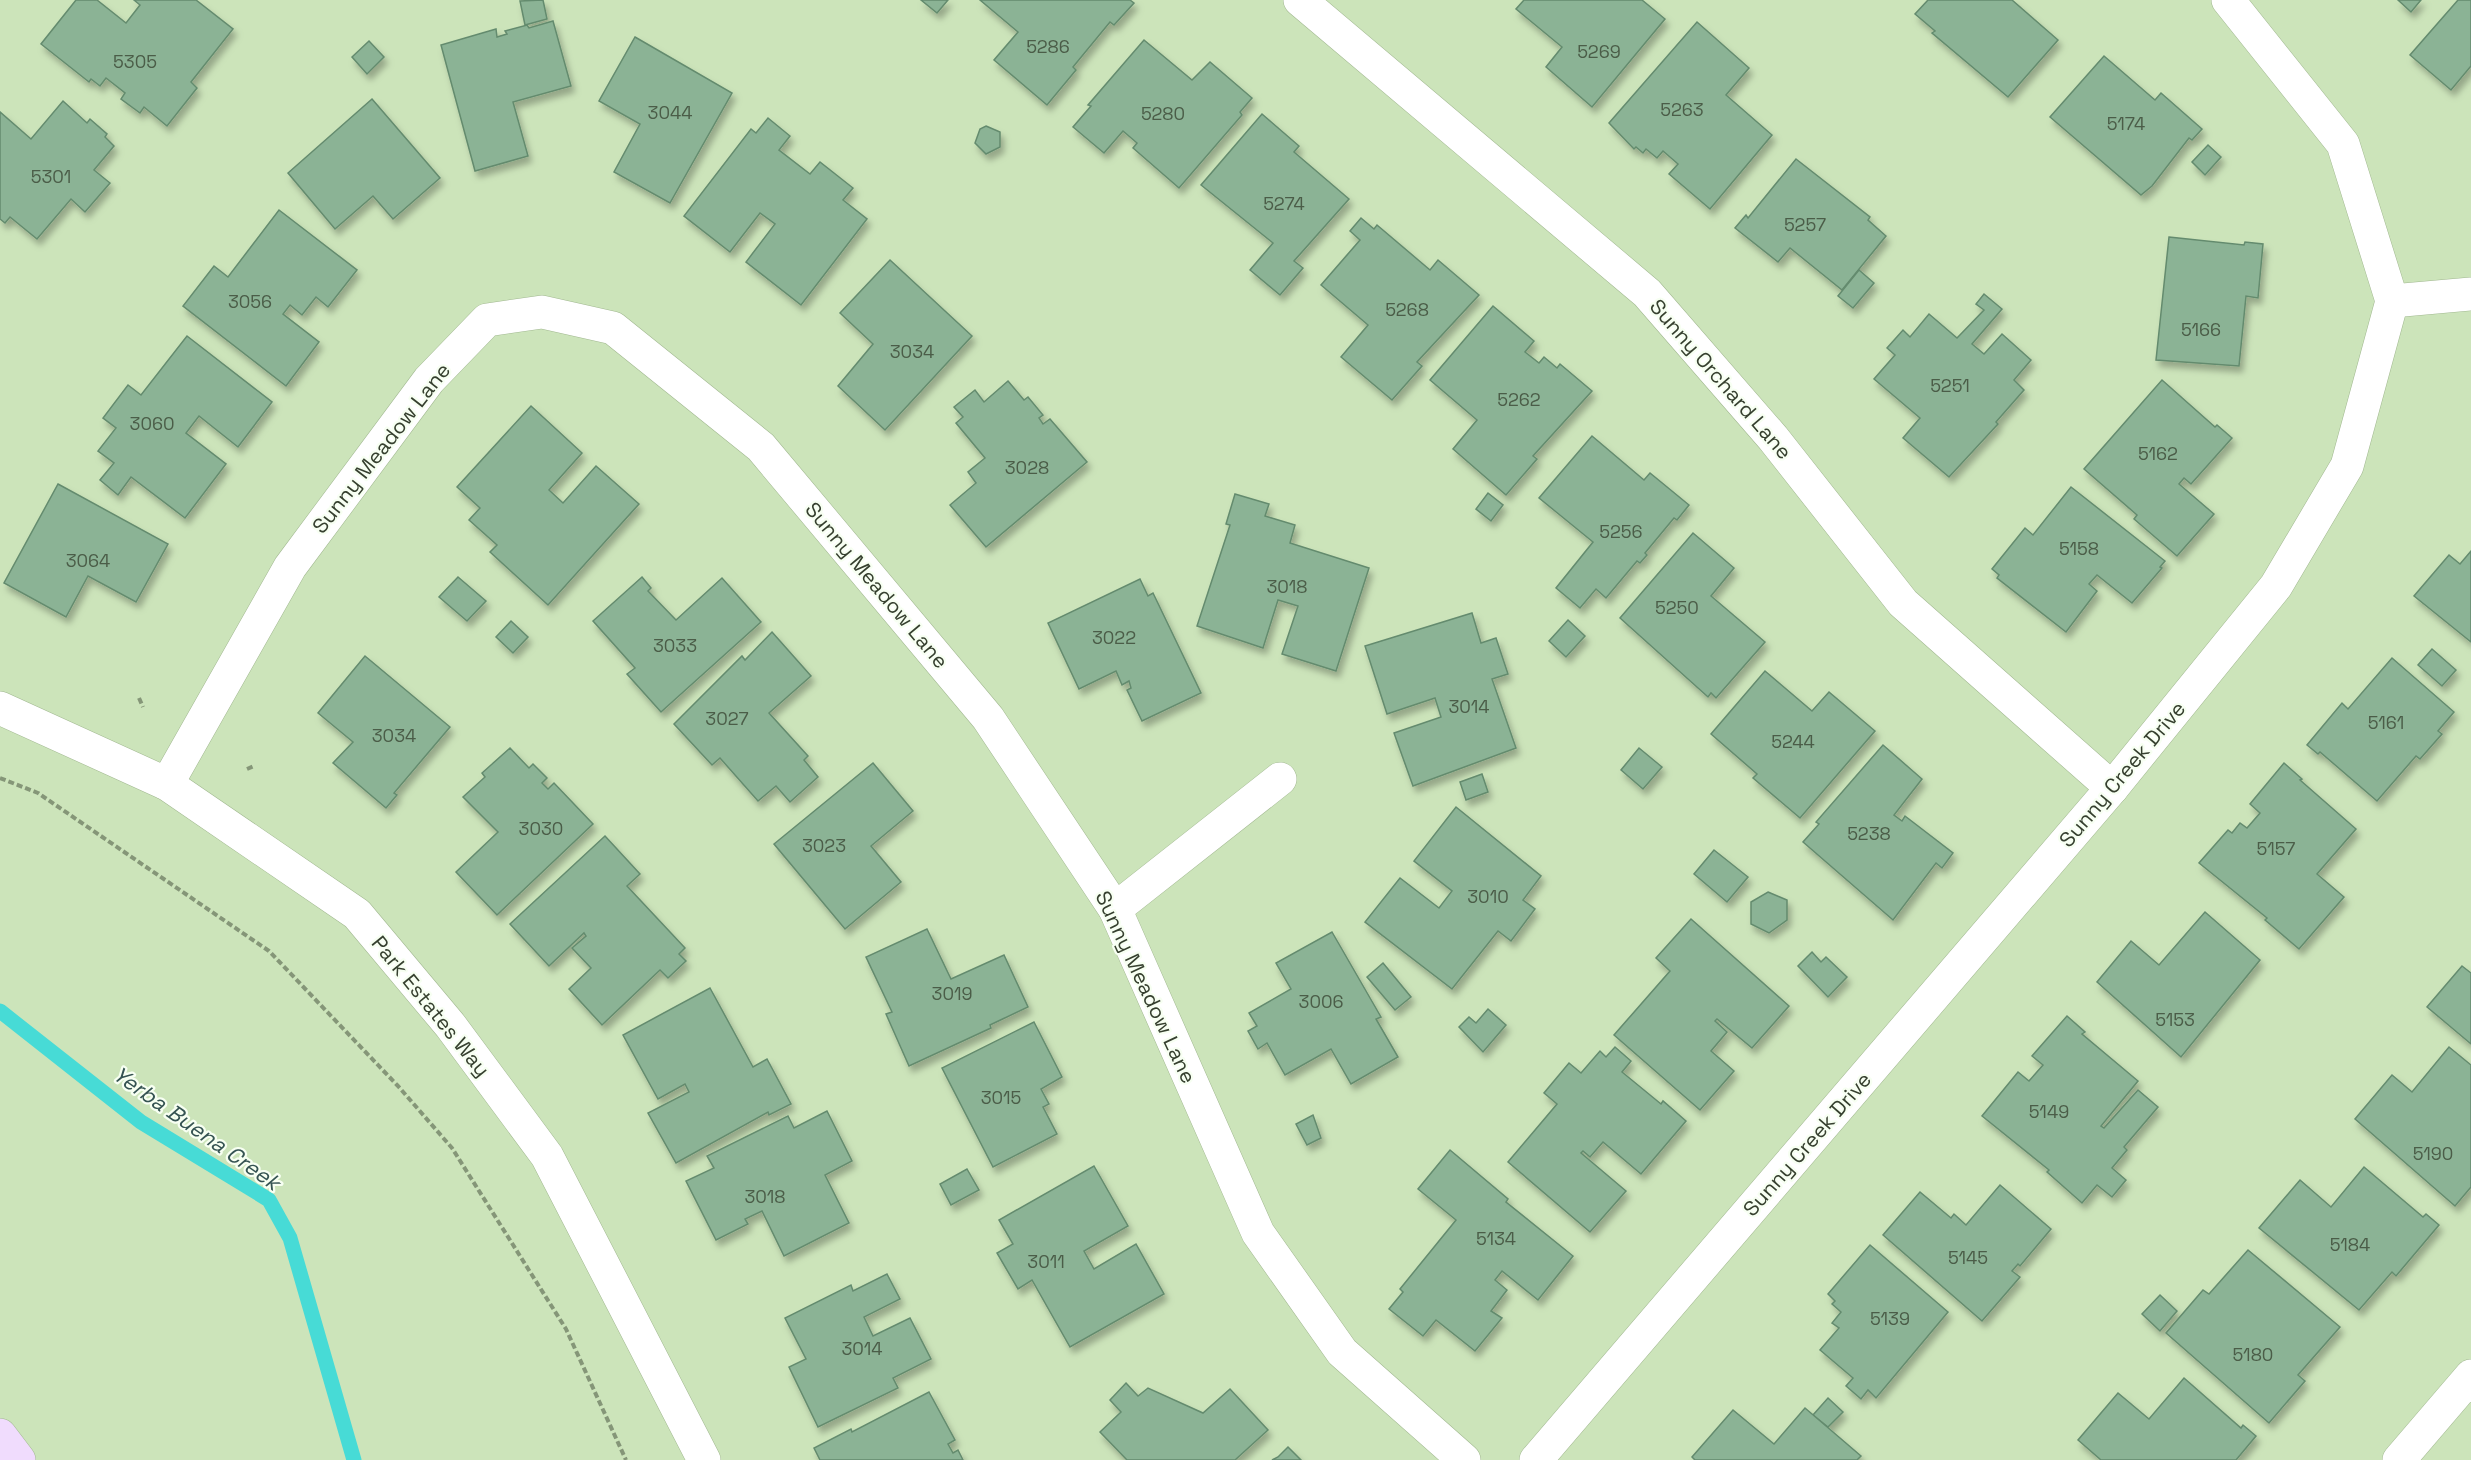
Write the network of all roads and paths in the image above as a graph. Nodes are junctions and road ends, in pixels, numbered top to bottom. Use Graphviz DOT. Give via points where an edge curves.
graph roads {
  1 [pos="1300,0"];
  2 [pos="2228,0"];
  3 [pos="2471,294"];
  4 [pos="2392,301"];
  5 [pos="139,698"];
  6 [pos="143,706"];
  7 [pos="0,708"];
  8 [pos="254,766"];
  9 [pos="247,769"];
  10 [pos="0,778"];
  11 [pos="1280,778"];
  12 [pos="167,784"];
  13 [pos="2112,788"];
  14 [pos="1114,909"];
  15 [pos="2471,1376"];
  16 [pos="0,1435"];
  17 [pos="19,1460"];
  18 [pos="626,1460"];
  19 [pos="704,1460"];
  20 [pos="1464,1460"];
  21 [pos="1536,1460"];
  22 [pos="2399,1460"];
  1 -- 13 [label="street, Sunny Orchard Lane" via="1647,293 1773,438 1903,603"];
  2 -- 4 [label="street" via="2343,144"];
  3 -- 4 [label="street"];
  4 -- 13 [label="street, Sunny Creek Drive" via="2347,466 2276,586"];
  5 -- 6 [label="path"];
  7 -- 12 [label="street, Park Estates Way"];
  8 -- 9 [label="path"];
  10 -- 18 [label="path" via="38,793 269,951 398,1086 452,1148 566,1329"];
  11 -- 14 [label="street"];
  12 -- 14 [label="street, Sunny Meadow Lane" via="290,567 429,380 487,320 542,312 613,328 761,447 988,718"];
  12 -- 19 [label="street, Park Estates Way" via="357,914 450,1025 547,1155"];
  13 -- 21 [label="street, Sunny Creek Drive"];
  14 -- 20 [label="street, Sunny Meadow Lane" via="1258,1233 1342,1353"];
  15 -- 22 [label="street"];
  16 -- 17 [label="street"];
}
